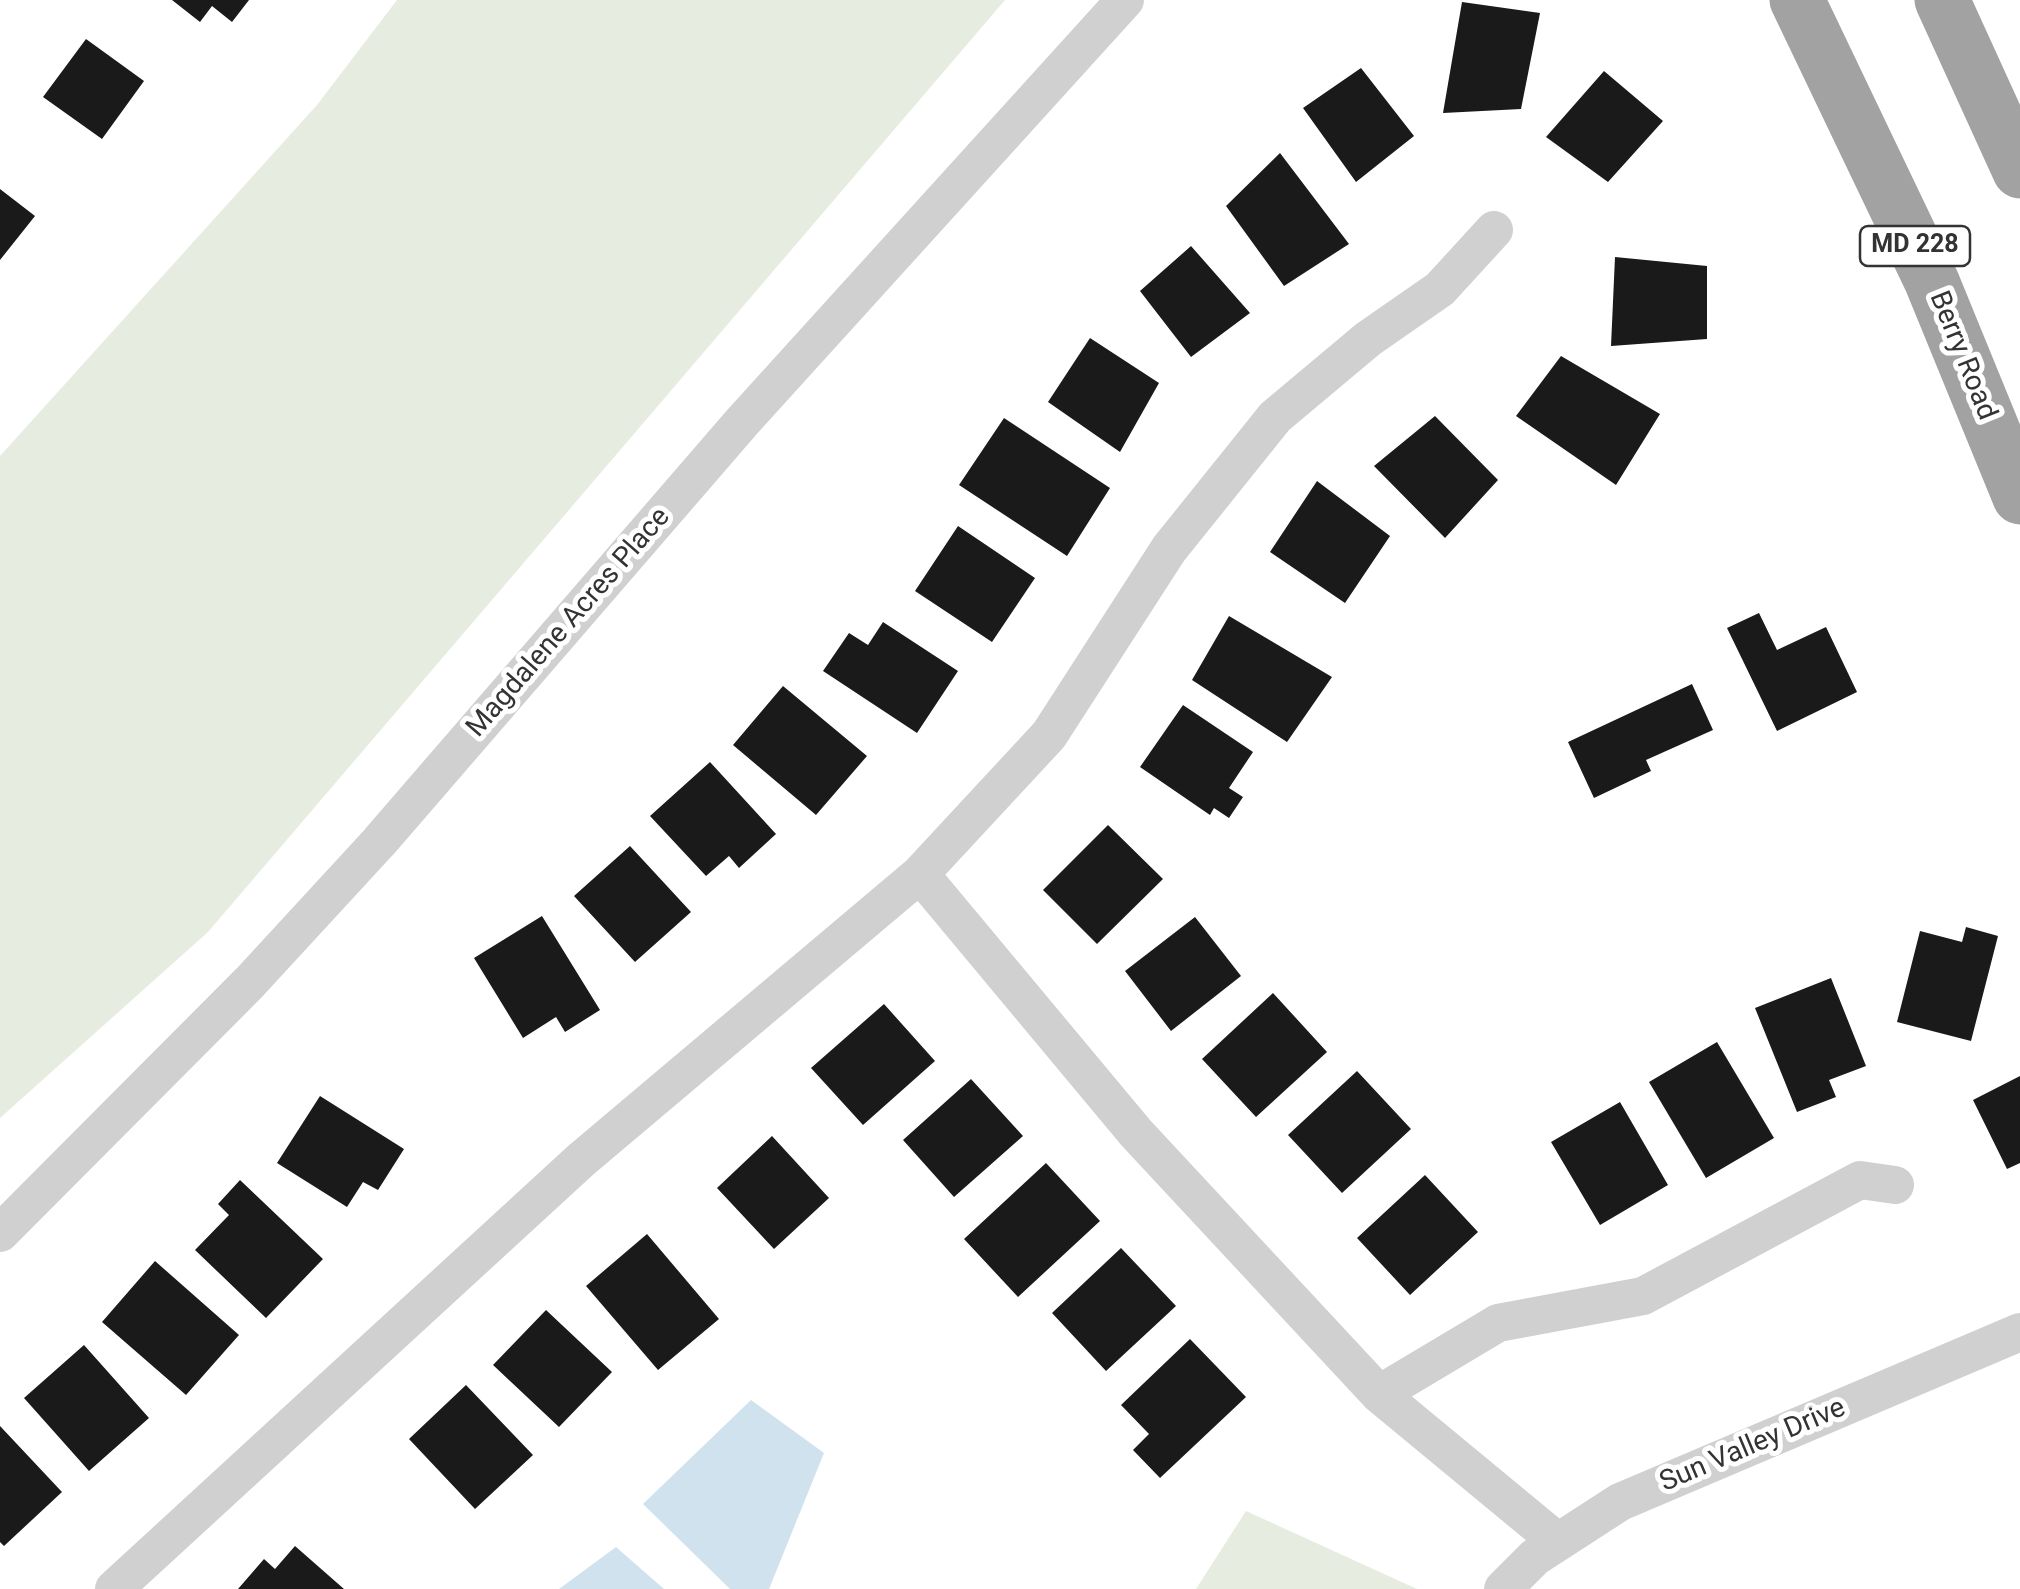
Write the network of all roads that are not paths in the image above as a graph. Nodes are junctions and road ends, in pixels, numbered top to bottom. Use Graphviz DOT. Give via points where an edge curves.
graph roads {
  1 [pos="1125,0"];
  2 [pos="1797,0"];
  3 [pos="1942,0"];
  4 [pos="2020,171"];
  5 [pos="1494,230"];
  6 [pos="2020,497"];
  7 [pos="920,874"];
  8 [pos="1895,1185"];
  9 [pos="0,1233"];
  10 [pos="2020,1332"];
  11 [pos="1379,1394"];
  12 [pos="1558,1542"];
  13 [pos="114,1589"];
  14 [pos="1503,1589"];
  1 -- 9 [label="street, Magdalene Acres Place" via="742,422 379,842"];
  2 -- 6 [label="highway, Berry Road / MD 228" via="1932,282"];
  3 -- 4 [label="highway"];
  5 -- 7 [label="street" via="1440,289 1275,417 1169,549 1049,735"];
  7 -- 11 [label="street" via="1136,1133"];
  7 -- 13 [label="street" via="580,1160"];
  8 -- 11 [label="street" via="1860,1180 1642,1296 1498,1323"];
  10 -- 12 [label="street, Sun Valley Drive" via="1620,1502"];
  11 -- 12 [label="street"];
  12 -- 14 [label="street, Sun Valley Drive"];
}
